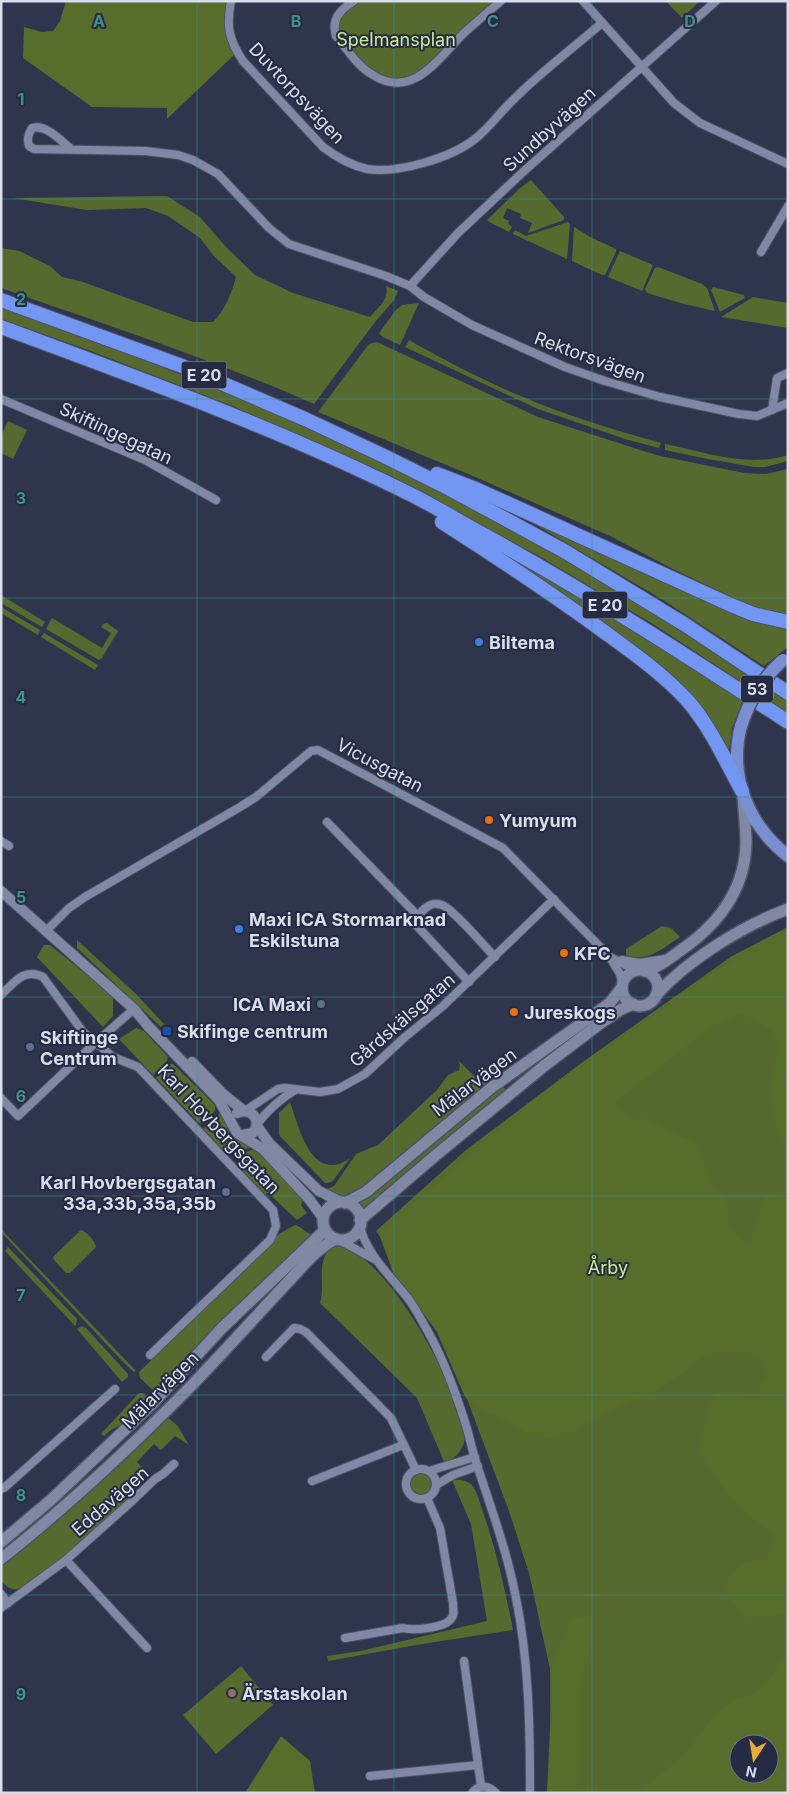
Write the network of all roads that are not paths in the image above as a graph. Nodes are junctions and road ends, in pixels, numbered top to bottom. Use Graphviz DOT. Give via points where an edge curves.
graph roads {
  1 [pos="231,1"];
  2 [pos="354,1"];
  3 [pos="500,1"];
  4 [pos="583,1"];
  5 [pos="716,1"];
  6 [pos="602,23"];
  7 [pos="642,67"];
  8 [pos="70,148"];
  9 [pos="788,164"];
  10 [pos="788,206"];
  11 [pos="761,252"];
  12 [pos="410,286"];
  13 [pos="1,300"];
  14 [pos="1,328"];
  15 [pos="788,374"];
  16 [pos="1,399"];
  17 [pos="788,403"];
  18 [pos="772,410"];
  19 [pos="386,457"];
  20 [pos="416,498"];
  21 [pos="216,500"];
  22 [pos="788,622"];
  23 [pos="786,658"];
  24 [pos="788,693"];
  25 [pos="788,722"];
  26 [pos="742,794"];
  27 [pos="328,822"];
  28 [pos="1,841"];
  29 [pos="9,846"];
  30 [pos="788,856"];
  31 [pos="1,891"];
  32 [pos="554,899"];
  33 [pos="788,909"];
  34 [pos="418,916"];
  35 [pos="47,930"];
  36 [pos="495,957"];
  37 [pos="610,957"];
  38 [pos="669,958"];
  39 [pos="640,971"];
  40 [pos="469,982"];
  41 [pos="622,986"];
  42 [pos="1,995"];
  43 [pos="656,995"];
  44 [pos="633,1004"];
  45 [pos="134,1009"];
  46 [pos="95,1043"];
  47 [pos="295,1090"];
  48 [pos="1,1098"];
  49 [pos="245,1111"];
  50 [pos="233,1125"];
  51 [pos="257,1125"];
  52 [pos="242,1135"];
  53 [pos="343,1202"];
  54 [pos="323,1218"];
  55 [pos="360,1223"];
  56 [pos="325,1230"];
  57 [pos="338,1239"];
  58 [pos="374,1259"];
  59 [pos="150,1355"];
  60 [pos="266,1357"];
  61 [pos="115,1389"];
  62 [pos="403,1445"];
  63 [pos="475,1457"];
  64 [pos="174,1464"];
  65 [pos="478,1466"];
  66 [pos="416,1470"];
  67 [pos="430,1471"];
  68 [pos="312,1481"];
  69 [pos="436,1485"];
  70 [pos="1,1489"];
  71 [pos="427,1498"];
  72 [pos="1,1542"];
  73 [pos="1,1559"];
  74 [pos="66,1560"];
  75 [pos="1,1594"];
  76 [pos="5,1606"];
  77 [pos="345,1638"];
  78 [pos="147,1648"];
  79 [pos="464,1661"];
  80 [pos="478,1765"];
  81 [pos="370,1776"];
  82 [pos="482,1786"];
  83 [pos="498,1792"];
  84 [pos="472,1793"];
  85 [pos="530,1793"];
  1 -- 6 [label="street, Duvtorpsvägen" via="230,37 244,61 323,146 336,156 368,169 400,168 462,148 476,138 515,97"];
  2 -- 3 [label="street" via="338,14 334,24 336,36 371,74 395,83 407,82 427,72"];
  4 -- 6 [label="street"];
  5 -- 7 [label="street, Sundbyvägen"];
  6 -- 7 [label="street"];
  7 -- 9 [label="street" via="687,115"];
  7 -- 12 [label="street, Sundbyvägen" via="458,233"];
  8 -- 8 [label="street, Rektorsvägen" via="38,126 32,128 27,141 34,149"];
  8 -- 12 [label="street, Rektorsvägen" via="166,153 193,160 218,174 262,222 289,244"];
  10 -- 11 [label="street"];
  12 -- 18 [label="street, Rektorsvägen" via="472,325 565,367 605,381 739,414 757,416"];
  13 -- 19 [label="highway, E 20" via="182,366"];
  14 -- 20 [label="highway, E 20" via="205,404"];
  15 -- 18 [label="street" via="777,378"];
  16 -- 21 [label="street, Skiftingegatan" via="145,460"];
  17 -- 18 [label="street, Rektorsvägen"];
  19 -- 22 [label="highway, E 20" via="476,489 740,608"];
  19 -- 24 [label="highway, E 20" via="596,570"];
  20 -- 25 [label="highway, E 20" via="615,610"];
  20 -- 26 [label="highway, E 20" via="430,514 506,562 663,678 687,700 704,723"];
  23 -- 26 [label="main road, 53, bridge" via="770,672 746,711 738,736 737,763"];
  26 -- 30 [label="main road, 53" via="754,820 774,846"];
  26 -- 38 [label="main road" via="745,854 743,872 732,899 716,921"];
  27 -- 34 [label="street, Gårdskälsgatan"];
  28 -- 29 [label="street"];
  31 -- 35 [label="street, Karl Hovbergsgatan"];
  32 -- 35 [label="street, Vicusgatan" via="503,848 315,750 240,808 84,897"];
  32 -- 36 [label="street, Gårdskälsgatan"];
  32 -- 37 [label="street, Vicusgatan"];
  33 -- 43 [label="main road" via="773,914 703,955"];
  34 -- 36 [label="street" via="431,904 448,908"];
  34 -- 40 [label="street, Gårdskälsgatan" via="417,926"];
  35 -- 45 [label="street, Karl Hovbergsgatan"];
  36 -- 40 [label="street, Gårdskälsgatan"];
  37 -- 38 [label="street" via="640,963"];
  37 -- 39 [label="street, Vicusgatan"];
  37 -- 41 [label="street, Vicusgatan" via="620,974"];
  38 -- 39 [label="main road"];
  39 -- 41 [label="main road" via="629,974"];
  39 -- 43 [label="main road" via="656,980"];
  40 -- 47 [label="street, Gårdskälsgatan" via="365,1074 338,1089 320,1092"];
  41 -- 44 [label="main road" via="626,999"];
  41 -- 53 [label="main road, Mälarvägen" via="610,1003 491,1088 366,1192"];
  42 -- 46 [label="street" via="28,973 43,977 83,1032"];
  43 -- 44 [label="main road" via="648,1004"];
  44 -- 55 [label="main road, Mälarvägen" via="604,1020 544,1066"];
  45 -- 46 [label="street"];
  45 -- 49 [label="street, Karl Hovbergsgatan" via="152,1021 223,1094"];
  45 -- 50 [label="street, Karl Hovbergsgatan" via="219,1100"];
  46 -- 48 [label="street" via="18,1116"];
  46 -- 59 [label="street, Karl Hovbergsgatan" via="119,1060 138,1067 262,1197 276,1218 270,1240"];
  47 -- 49 [label="street, Gårdskälsgatan" via="278,1089"];
  47 -- 51 [label="street" via="282,1097"];
  49 -- 50 [label="street" via="236,1115"];
  49 -- 51 [label="street" via="253,1114"];
  50 -- 52 [label="street"];
  51 -- 52 [label="street" via="253,1133"];
  51 -- 53 [label="street, Karl Hovbergsgatan" via="269,1143 319,1191"];
  52 -- 54 [label="street, Karl Hovbergsgatan" via="263,1149"];
  53 -- 54 [label="main road" via="328,1208"];
  53 -- 55 [label="main road" via="359,1213"];
  54 -- 56 [label="main road"];
  55 -- 57 [label="main road" via="350,1238"];
  55 -- 58 [label="street" via="362,1236"];
  56 -- 57 [label="main road"];
  56 -- 72 [label="main road, Mälarvägen" via="222,1329 153,1403 51,1500"];
  57 -- 58 [label="street"];
  57 -- 73 [label="main road, Mälarvägen" via="325,1245 140,1436"];
  58 -- 63 [label="street" via="410,1302 432,1340 466,1423"];
  60 -- 62 [label="street" via="294,1328 306,1332 391,1418"];
  61 -- 70 [label="street"];
  62 -- 66 [label="street"];
  62 -- 68 [label="street"];
  63 -- 65 [label="street"];
  63 -- 67 [label="street"];
  64 -- 74 [label="street, Eddavägen"];
  65 -- 69 [label="street"];
  65 -- 85 [label="street" via="502,1539 520,1617 530,1704"];
  66 -- 67 [label="street"];
  66 -- 71 [label="street" via="407,1479 408,1490 416,1498"];
  67 -- 69 [label="street"];
  69 -- 71 [label="street" via="434,1493"];
  71 -- 77 [label="street" via="440,1528 454,1613 452,1619 438,1626"];
  74 -- 76 [label="street, Eddavägen"];
  74 -- 78 [label="street, Eddavägen"];
  75 -- 76 [label="street, Eddavägen"];
  79 -- 80 [label="street"];
  80 -- 81 [label="street"];
  80 -- 82 [label="street"];
  82 -- 83 [label="street"];
  82 -- 84 [label="street"];
}
